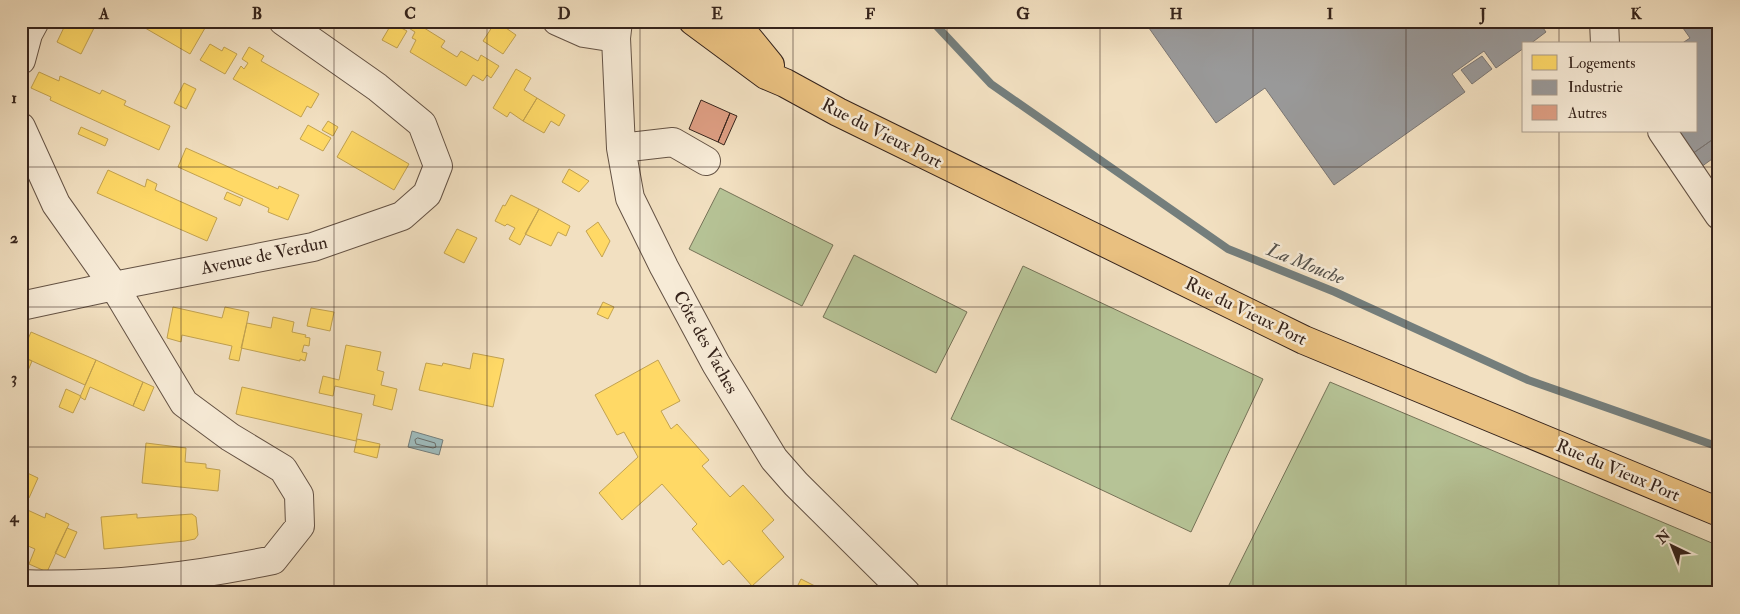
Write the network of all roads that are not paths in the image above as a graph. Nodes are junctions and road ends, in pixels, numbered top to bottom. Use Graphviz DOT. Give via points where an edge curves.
graph roads {
  1 [pos="34,21"];
  2 [pos="283,21"];
  3 [pos="557,21"];
  4 [pos="693,21"];
  5 [pos="734,21"];
  6 [pos="1604,21"];
  7 [pos="617,30"];
  8 [pos="1605,42"];
  9 [pos="21,60"];
  10 [pos="786,83"];
  11 [pos="21,127"];
  12 [pos="1663,132"];
  13 [pos="621,148"];
  14 [pos="706,160"];
  15 [pos="1719,215"];
  16 [pos="114,286"];
  17 [pos="21,306"];
  18 [pos="1719,512"];
  19 [pos="21,584"];
  20 [pos="906,593"];
  1 -- 9 [label="street"];
  2 -- 16 [label="street, Avenue de Verdun" via="377,87 422,124 438,166 427,194 402,216 313,247"];
  3 -- 7 [label="street" via="584,34"];
  4 -- 10 [label="main road" via="766,76"];
  5 -- 10 [label="main road"];
  6 -- 8 [label="street"];
  7 -- 13 [label="street, Côte des Vaches"];
  10 -- 18 [label="main road, Rue du Vieux Port" via="838,112 1304,340"];
  11 -- 16 [label="street" via="56,204"];
  12 -- 15 [label="street"];
  13 -- 14 [label="street" via="673,142"];
  13 -- 20 [label="street, Côte des Vaches" via="630,198 640,220 716,364 765,445 796,484"];
  16 -- 17 [label="street, Avenue de Verdun"];
  16 -- 19 [label="street" via="184,403 230,437 284,469 299,495 300,526 273,560 210,573 64,585"];
}
